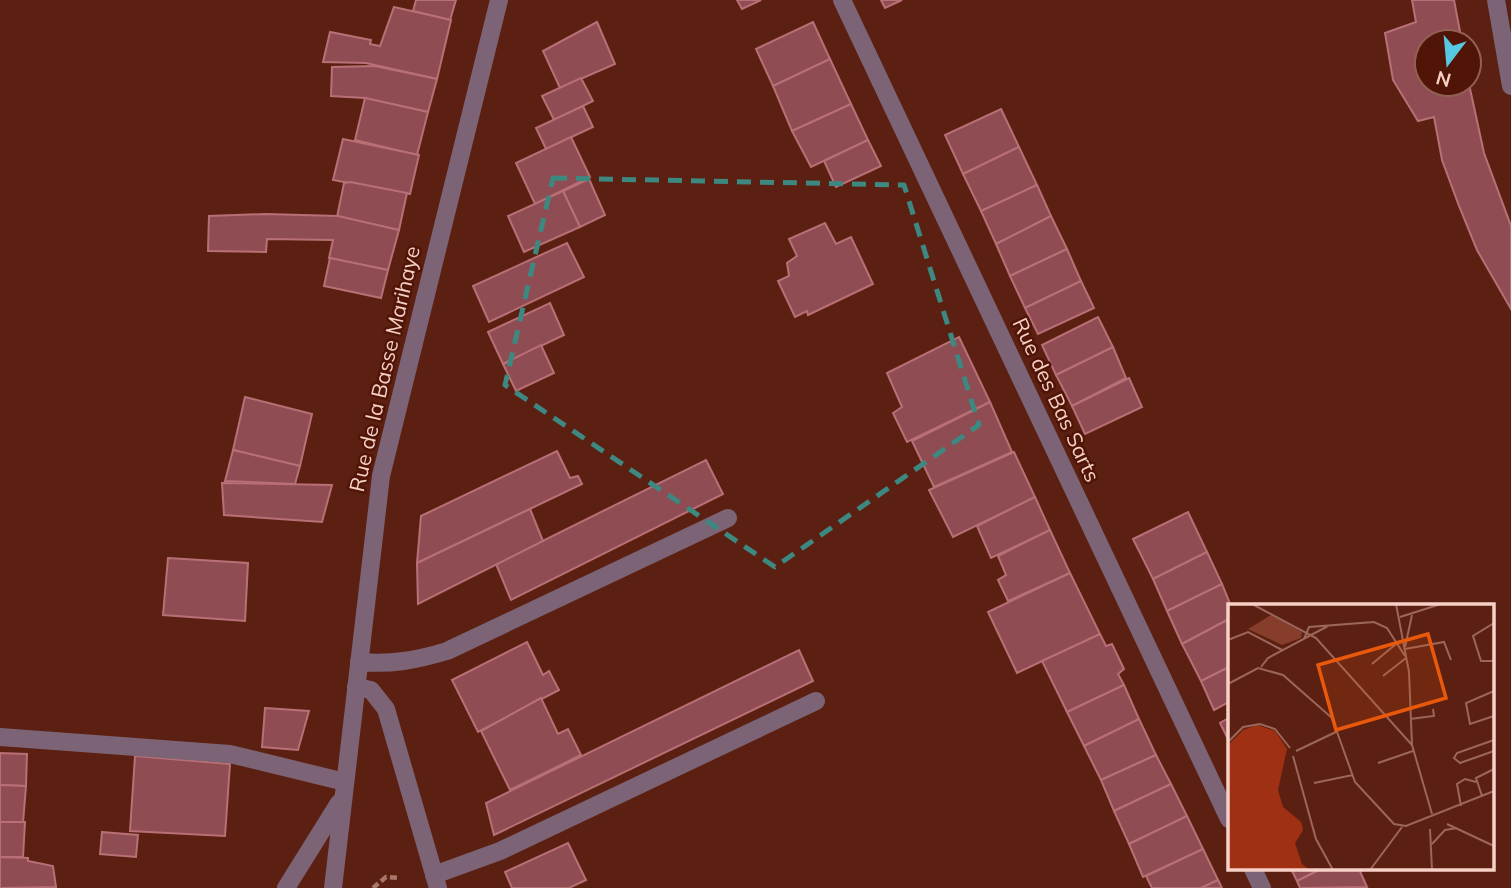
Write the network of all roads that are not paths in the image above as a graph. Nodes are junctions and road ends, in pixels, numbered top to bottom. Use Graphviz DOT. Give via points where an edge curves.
graph roads {
  1 [pos="499,0"];
  2 [pos="842,0"];
  3 [pos="1496,0"];
  4 [pos="1511,86"];
  5 [pos="728,518"];
  6 [pos="359,662"];
  7 [pos="356,687"];
  8 [pos="816,701"];
  9 [pos="0,737"];
  10 [pos="344,789"];
  11 [pos="1228,817"];
  12 [pos="1253,870"];
  13 [pos="436,881"];
  14 [pos="286,888"];
  15 [pos="333,888"];
  16 [pos="1262,888"];
  1 -- 6 [label="street, Rue de la Basse Marihaye" via="388,439"];
  2 -- 11 [label="street, Rue des Bas Sarts"];
  3 -- 4 [label="street"];
  5 -- 6 [label="street" via="447,651 395,663"];
  6 -- 7 [label="street, Rue de la Basse Marihaye"];
  7 -- 10 [label="street, Rue de la Basse Marihaye"];
  7 -- 13 [label="street" via="372,690 386,709"];
  8 -- 13 [label="street"];
  9 -- 10 [label="street" via="230,754"];
  10 -- 14 [label="street, Rue de la Basse Marihaye"];
  10 -- 15 [label="street, Rue de la Basse Marihaye"];
  12 -- 16 [label="street"];
}
